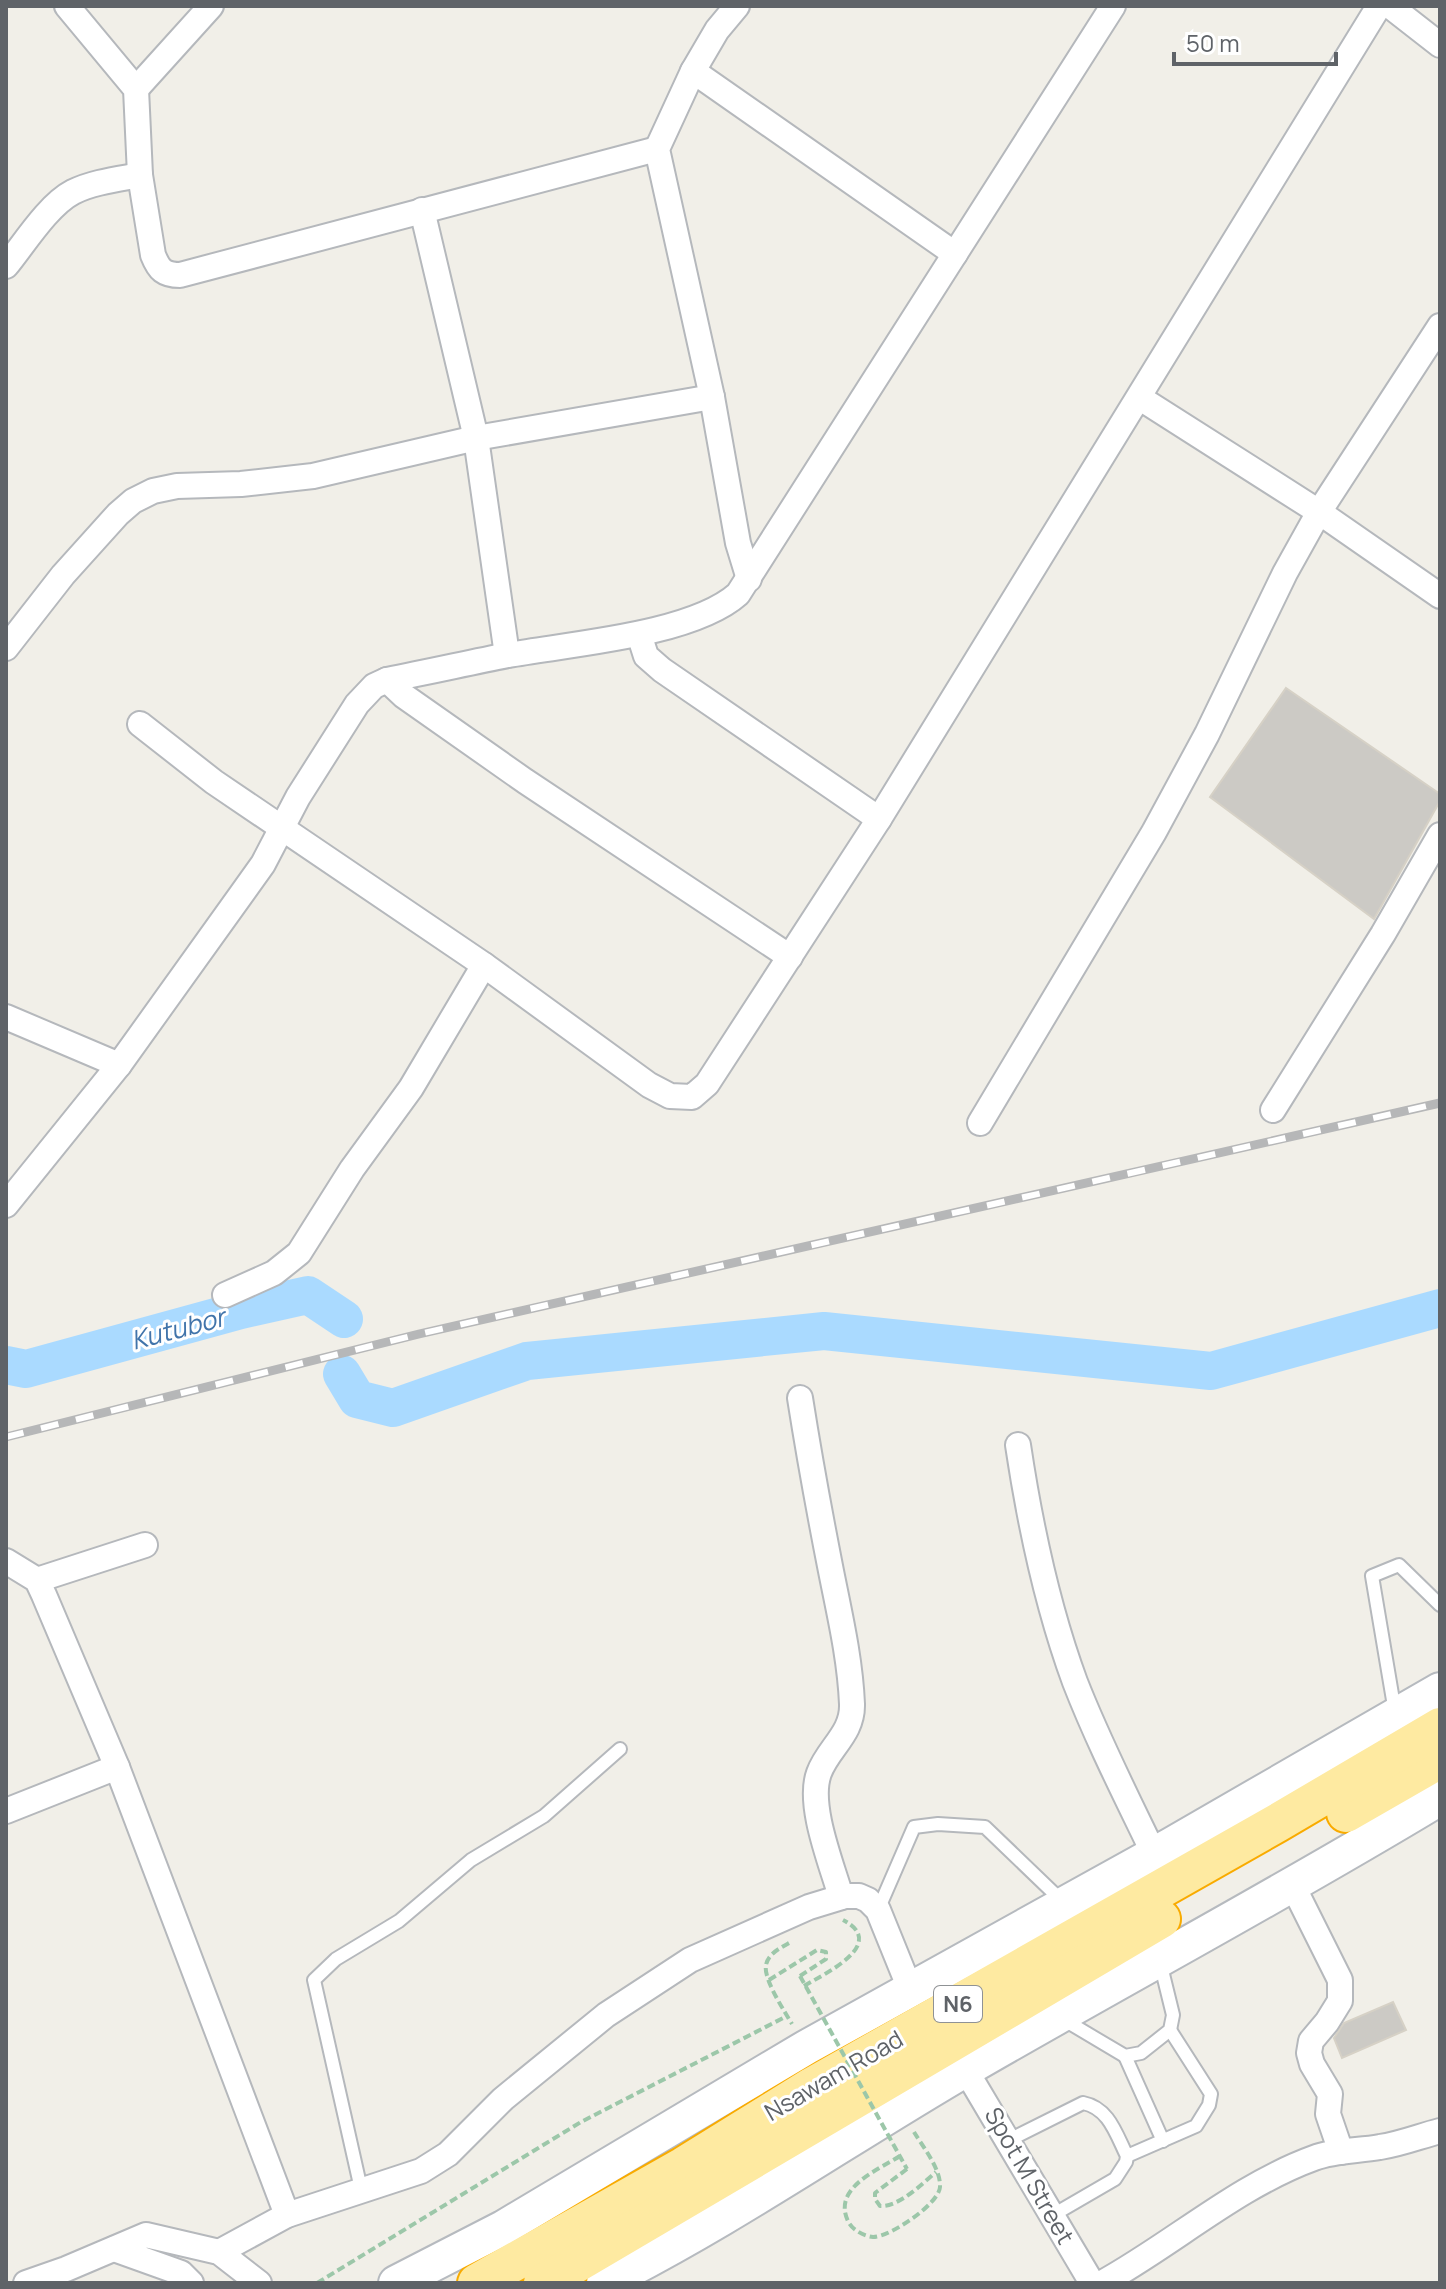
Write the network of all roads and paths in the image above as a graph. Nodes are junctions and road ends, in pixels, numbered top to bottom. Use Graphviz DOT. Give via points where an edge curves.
graph roads {
  1 [pos="67,6"];
  2 [pos="211,6"];
  3 [pos="737,6"];
  4 [pos="1113,6"];
  5 [pos="1379,6"];
  6 [pos="1390,6"];
  7 [pos="1440,45"];
  8 [pos="693,71"];
  9 [pos="136,89"];
  10 [pos="657,149"];
  11 [pos="140,175"];
  12 [pos="422,210"];
  13 [pos="955,254"];
  14 [pos="6,266"];
  15 [pos="1440,326"];
  16 [pos="712,397"];
  17 [pos="1140,398"];
  18 [pos="476,438"];
  19 [pos="1319,512"];
  20 [pos="749,579"];
  21 [pos="1440,596"];
  22 [pos="639,634"];
  23 [pos="6,648"];
  24 [pos="507,655"];
  25 [pos="387,680"];
  26 [pos="140,724"];
  27 [pos="879,819"];
  28 [pos="282,828"];
  29 [pos="1440,835"];
  30 [pos="790,957"];
  31 [pos="484,965"];
  32 [pos="6,1017"];
  33 [pos="119,1065"];
  34 [pos="1273,1110"];
  35 [pos="980,1123"];
  36 [pos="6,1205"];
  37 [pos="225,1295"];
  38 [pos="800,1398"];
  39 [pos="1018,1445"];
  40 [pos="145,1545"];
  41 [pos="6,1561"];
  42 [pos="37,1580"];
  43 [pos="1440,1605"];
  44 [pos="1440,1690"];
  45 [pos="1396,1716"];
  46 [pos="1440,1727"];
  47 [pos="620,1749"];
  48 [pos="1440,1759"];
  49 [pos="117,1767"];
  50 [pos="1440,1798"];
  51 [pos="6,1811"];
  52 [pos="1154,1854"];
  53 [pos="1293,1886"];
  54 [pos="1065,1903"];
  55 [pos="839,1908"];
  56 [pos="878,1910"];
  57 [pos="797,1938"];
  58 [pos="1160,1959"];
  59 [pos="769,1980"];
  60 [pos="804,1986"];
  61 [pos="910,1989"];
  62 [pos="787,2016"];
  63 [pos="1058,2016"];
  64 [pos="1170,2030"];
  65 [pos="807,2047"];
  66 [pos="1125,2056"];
  67 [pos="965,2069"];
  68 [pos="901,2108"];
  69 [pos="1440,2131"];
  70 [pos="1009,2140"];
  71 [pos="1163,2141"];
  72 [pos="1341,2152"];
  73 [pos="900,2156"];
  74 [pos="1127,2156"];
  75 [pos="937,2172"];
  76 [pos="361,2189"];
  77 [pos="287,2215"];
  78 [pos="1053,2215"];
  79 [pos="114,2249"];
  80 [pos="219,2252"];
  81 [pos="26,2283"];
  82 [pos="191,2283"];
  83 [pos="259,2283"];
  84 [pos="317,2283"];
  85 [pos="396,2283"];
  86 [pos="477,2283"];
  87 [pos="543,2283"];
  88 [pos="604,2283"];
  89 [pos="1092,2283"];
  90 [pos="1102,2283"];
  1 -- 9 [label="street"];
  2 -- 9 [label="street"];
  3 -- 8 [label="street"];
  4 -- 13 [label="street"];
  5 -- 17 [label="street"];
  6 -- 7 [label="street"];
  8 -- 10 [label="street"];
  8 -- 13 [label="street"];
  9 -- 11 [label="street"];
  10 -- 12 [label="street"];
  10 -- 16 [label="street"];
  11 -- 12 [label="street" via="153,255 170,275"];
  11 -- 14 [label="street" via="72,192"];
  12 -- 18 [label="street"];
  13 -- 20 [label="street"];
  15 -- 19 [label="street"];
  16 -- 18 [label="street"];
  16 -- 20 [label="street"];
  17 -- 19 [label="street"];
  17 -- 27 [label="street"];
  18 -- 23 [label="street" via="313,476 153,491 118,514"];
  18 -- 24 [label="street"];
  19 -- 21 [label="street"];
  19 -- 35 [label="street" via="1154,832"];
  20 -- 22 [label="street" via="727,604"];
  22 -- 24 [label="street"];
  22 -- 27 [label="street" via="646,656 662,670"];
  24 -- 25 [label="street"];
  25 -- 28 [label="street" via="357,704"];
  25 -- 30 [label="street" via="525,781"];
  26 -- 28 [label="street"];
  27 -- 30 [label="street"];
  28 -- 31 [label="street"];
  28 -- 33 [label="street" via="256,873"];
  29 -- 34 [label="street"];
  30 -- 31 [label="street" via="707,1084 692,1097 670,1096 649,1085"];
  31 -- 37 [label="street" via="411,1088 299,1253 274,1273"];
  32 -- 33 [label="street"];
  33 -- 36 [label="street"];
  38 -- 55 [label="street" via="851,1686 849,1726 815,1784"];
  39 -- 52 [label="street" via="1043,1574 1076,1682"];
  40 -- 42 [label="street"];
  41 -- 42 [label="street"];
  42 -- 49 [label="street"];
  43 -- 45 [label="lane" via="1399,1565 1372,1576"];
  44 -- 45 [label="main road"];
  45 -- 52 [label="main road"];
  46 -- 86 [label="highway, Nsawam Road / N6"];
  47 -- 76 [label="lane" via="544,1816 471,1860 399,1921 336,1959 314,1980"];
  48 -- 87 [label="highway, Nsawam Road / N6"];
  49 -- 51 [label="street"];
  49 -- 77 [label="street"];
  50 -- 53 [label="main road"];
  52 -- 54 [label="main road"];
  53 -- 58 [label="main road"];
  53 -- 72 [label="street" via="1340,1980 1340,2001 1311,2041 1309,2053 1330,2094 1328,2114"];
  54 -- 56 [label="lane" via="985,1827 938,1824 914,1827"];
  54 -- 61 [label="main road"];
  55 -- 56 [label="street" via="859,1896"];
  55 -- 60 [label="path" via="859,1946"];
  55 -- 76 [label="street" via="809,1907 690,1960 606,2015 503,2099 448,2154 421,2171"];
  56 -- 61 [label="street"];
  57 -- 59 [label="path" via="770,1956"];
  58 -- 63 [label="main road"];
  58 -- 64 [label="lane" via="1173,2015"];
  59 -- 60 [label="path, bridge" via="817,1950 826,1952 823,1962 800,1976"];
  59 -- 62 [label="path"];
  60 -- 73 [label="path, bridge"];
  61 -- 65 [label="main road"];
  62 -- 65 [label="path"];
  62 -- 84 [label="path" via="581,2122"];
  63 -- 66 [label="lane"];
  63 -- 67 [label="main road"];
  64 -- 66 [label="lane" via="1141,2053"];
  64 -- 71 [label="lane" via="1211,2094 1196,2126"];
  65 -- 85 [label="main road" via="503,2228"];
  66 -- 71 [label="lane"];
  67 -- 68 [label="main road"];
  67 -- 70 [label="street, Spot M Street"];
  68 -- 75 [label="path"];
  68 -- 88 [label="main road" via="676,2247"];
  69 -- 72 [label="street"];
  70 -- 74 [label="lane" via="1083,2103 1107,2116"];
  70 -- 78 [label="street, Spot M Street"];
  71 -- 74 [label="lane"];
  72 -- 90 [label="street" via="1301,2163 1260,2185"];
  73 -- 75 [label="path, bridge" via="907,2169 875,2193 880,2206 898,2201"];
  73 -- 75 [label="path" via="848,2193 846,2216 855,2230 872,2237 885,2235 922,2212 940,2191"];
  74 -- 78 [label="lane" via="1115,2179"];
  76 -- 77 [label="street"];
  77 -- 80 [label="street"];
  78 -- 89 [label="street, Spot M Street"];
  79 -- 80 [label="street" via="146,2235"];
  79 -- 81 [label="street"];
  79 -- 82 [label="street" via="181,2273"];
  80 -- 83 [label="street"];
}
